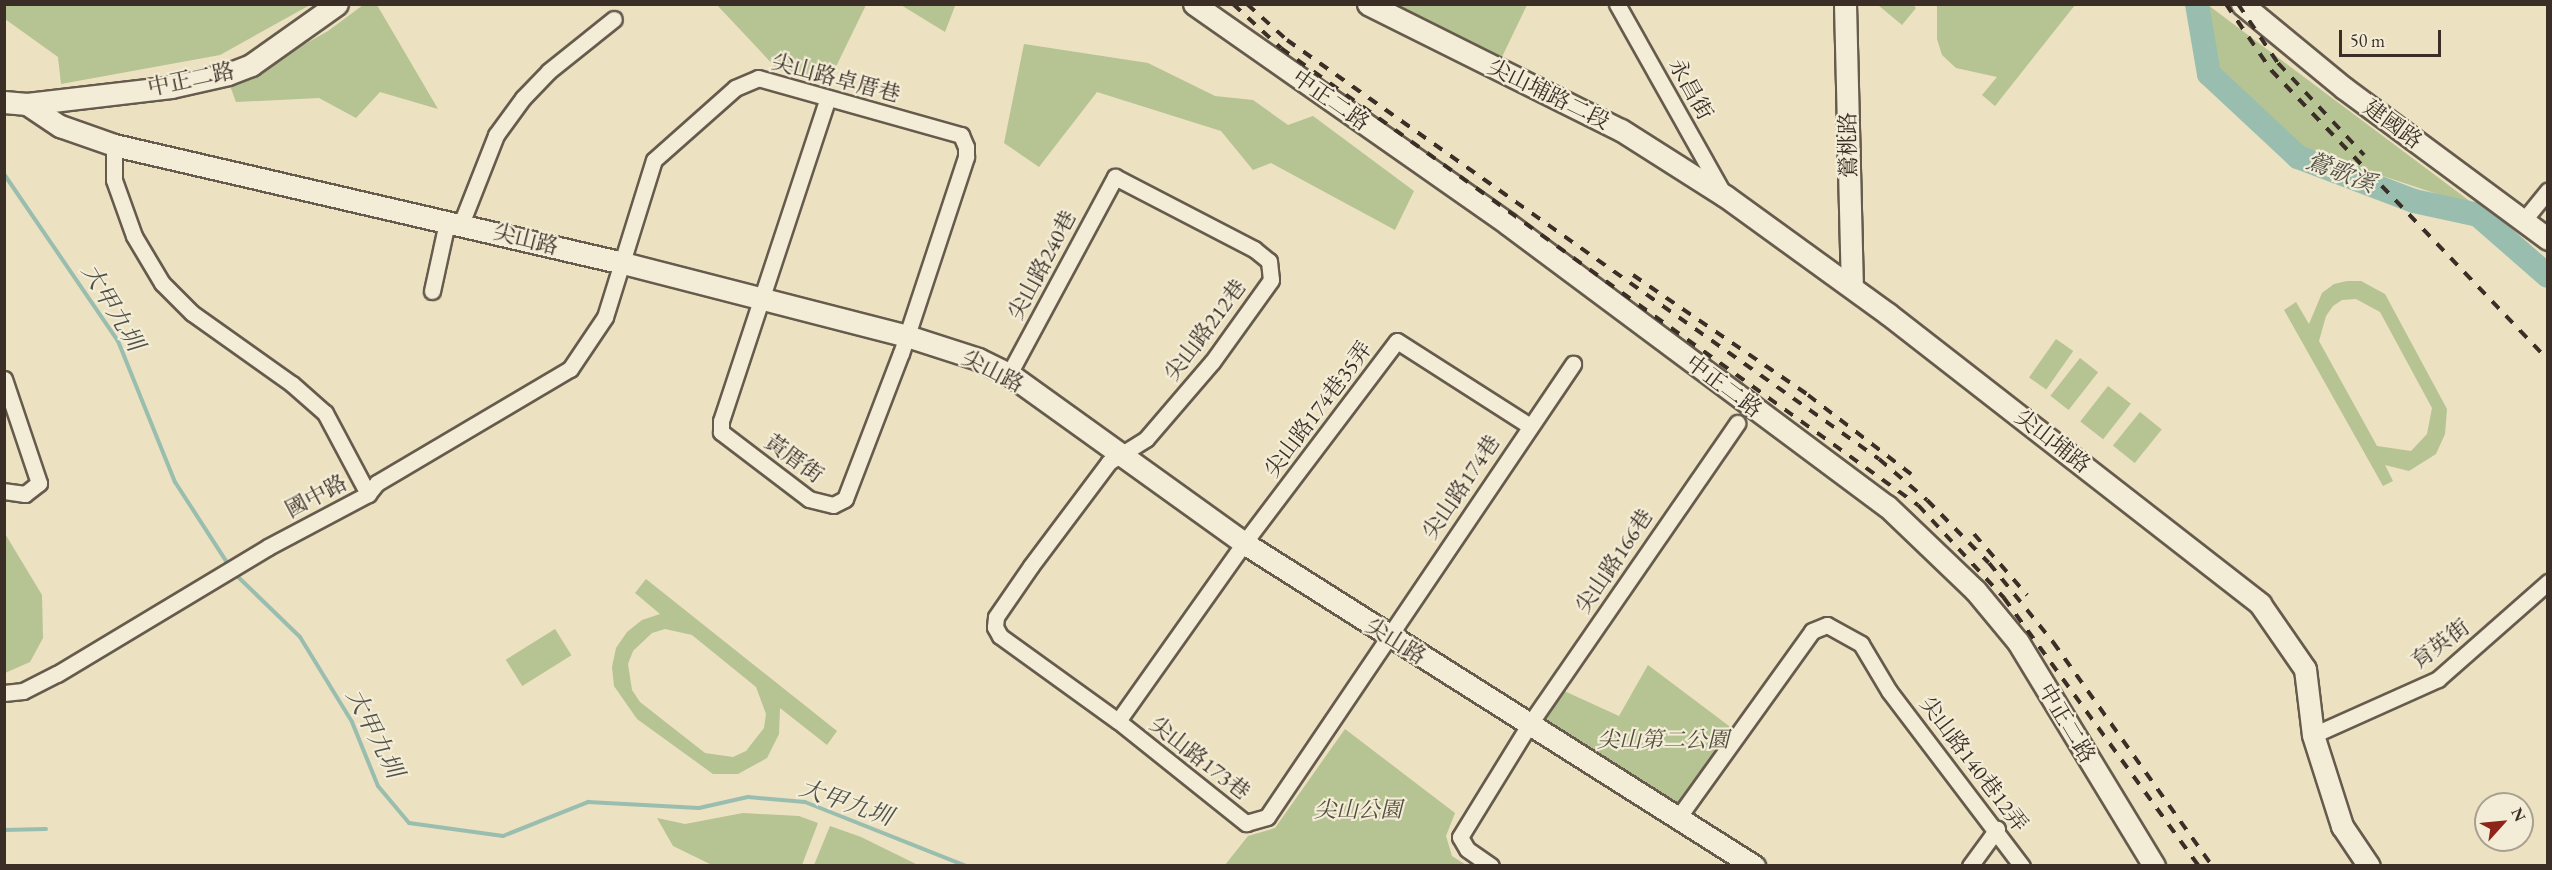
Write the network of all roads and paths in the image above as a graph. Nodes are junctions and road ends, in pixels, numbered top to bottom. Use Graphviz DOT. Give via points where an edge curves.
graph roads {
  1 [pos="337,4"];
  2 [pos="1368,4"];
  3 [pos="1617,4"];
  4 [pos="1845,4"];
  5 [pos="2242,4"];
  6 [pos="1199,6"];
  7 [pos="614,20"];
  8 [pos="828,98"];
  9 [pos="4,102"];
  10 [pos="27,104"];
  11 [pos="114,145"];
  12 [pos="1115,177"];
  13 [pos="2547,190"];
  14 [pos="1725,196"];
  15 [pos="2524,220"];
  16 [pos="454,223"];
  17 [pos="2547,239"];
  18 [pos="623,263"];
  19 [pos="1852,286"];
  20 [pos="432,291"];
  21 [pos="762,299"];
  22 [pos="907,336"];
  23 [pos="1573,364"];
  24 [pos="1009,374"];
  25 [pos="4,379"];
  26 [pos="1737,423"];
  27 [pos="1530,426"];
  28 [pos="1121,457"];
  29 [pos="4,491"];
  30 [pos="368,494"];
  31 [pos="1244,543"];
  32 [pos="2547,582"];
  33 [pos="995,627"];
  34 [pos="1388,637"];
  35 [pos="4,693"];
  36 [pos="1118,722"];
  37 [pos="1529,725"];
  38 [pos="2313,735"];
  39 [pos="1680,815"];
  40 [pos="1997,829"];
  41 [pos="1491,866"];
  42 [pos="1754,866"];
  43 [pos="1970,866"];
  44 [pos="2022,866"];
  45 [pos="2154,866"];
  46 [pos="2369,866"];
  1 -- 10 [label="street, 中正二路" via="260,59 228,74 171,87"];
  2 -- 14 [label="street, 尖山埔路二段" via="1621,130"];
  3 -- 14 [label="street, 永昌街"];
  4 -- 19 [label="street, 鶯桃路"];
  5 -- 15 [label="street, 建國路" via="2344,88"];
  6 -- 45 [label="street, 中正二路" via="1508,224 1887,506 1975,590 2018,642"];
  7 -- 16 [label="street" via="549,71 523,98 496,135"];
  8 -- 18 [label="street, 尖山路卓厝巷" via="758,78 735,88 654,160 644,181"];
  8 -- 21 [label="street"];
  8 -- 22 [label="street, 尖山路卓厝巷" via="961,135 966,157"];
  9 -- 10 [label="street, 中正二路"];
  10 -- 11 [label="street, 尖山路" via="60,126"];
  11 -- 16 [label="street, 尖山路"];
  11 -- 30 [label="street" via="114,180 134,237 162,283 192,313 292,384 325,413"];
  12 -- 24 [label="street, 尖山路240巷"];
  12 -- 28 [label="street, 尖山路212巷" via="1254,249 1269,261 1271,280 1212,362 1146,439"];
  13 -- 15 [label="street"];
  14 -- 19 [label="street, 尖山埔路"];
  15 -- 17 [label="street, 建國路"];
  16 -- 18 [label="street, 尖山路"];
  16 -- 20 [label="street"];
  18 -- 21 [label="street, 尖山路"];
  18 -- 30 [label="street, 國中路" via="605,317 570,369 377,483"];
  19 -- 38 [label="street, 尖山埔路" via="2260,604 2305,669"];
  21 -- 22 [label="street, 尖山路"];
  21 -- 22 [label="street, 黃厝街" via="721,432 821,504 833,505 845,499"];
  22 -- 24 [label="street, 尖山路" via="978,359"];
  23 -- 27 [label="street, 尖山路174巷"];
  24 -- 28 [label="street, 尖山路"];
  25 -- 29 [label="street" via="39,483 25,494"];
  26 -- 37 [label="street, 尖山路166巷"];
  27 -- 31 [label="street, 尖山路174巷35弄" via="1397,341"];
  27 -- 34 [label="street, 尖山路174巷"];
  28 -- 31 [label="street, 尖山路"];
  28 -- 33 [label="street, 尖山路212巷" via="1109,462 1031,566 996,617"];
  30 -- 35 [label="street, 國中路" via="231,569 57,674 23,691"];
  31 -- 34 [label="street, 尖山路"];
  31 -- 36 [label="street"];
  32 -- 38 [label="street, 育英街" via="2438,679"];
  33 -- 36 [label="street, 尖山路173巷" via="1000,636"];
  34 -- 36 [label="street, 尖山路173巷" via="1267,817 1246,823"];
  34 -- 37 [label="street, 尖山路"];
  37 -- 39 [label="street, 尖山路"];
  37 -- 41 [label="street, 尖山路166巷" via="1460,837 1467,849"];
  38 -- 46 [label="street, 尖山埔路" via="2342,826"];
  39 -- 40 [label="street, 尖山路140巷12弄" via="1812,631 1827,625 1861,644 1889,691"];
  39 -- 42 [label="street, 尖山路"];
  40 -- 43 [label="street"];
  40 -- 44 [label="street, 尖山路140巷12弄"];
}
